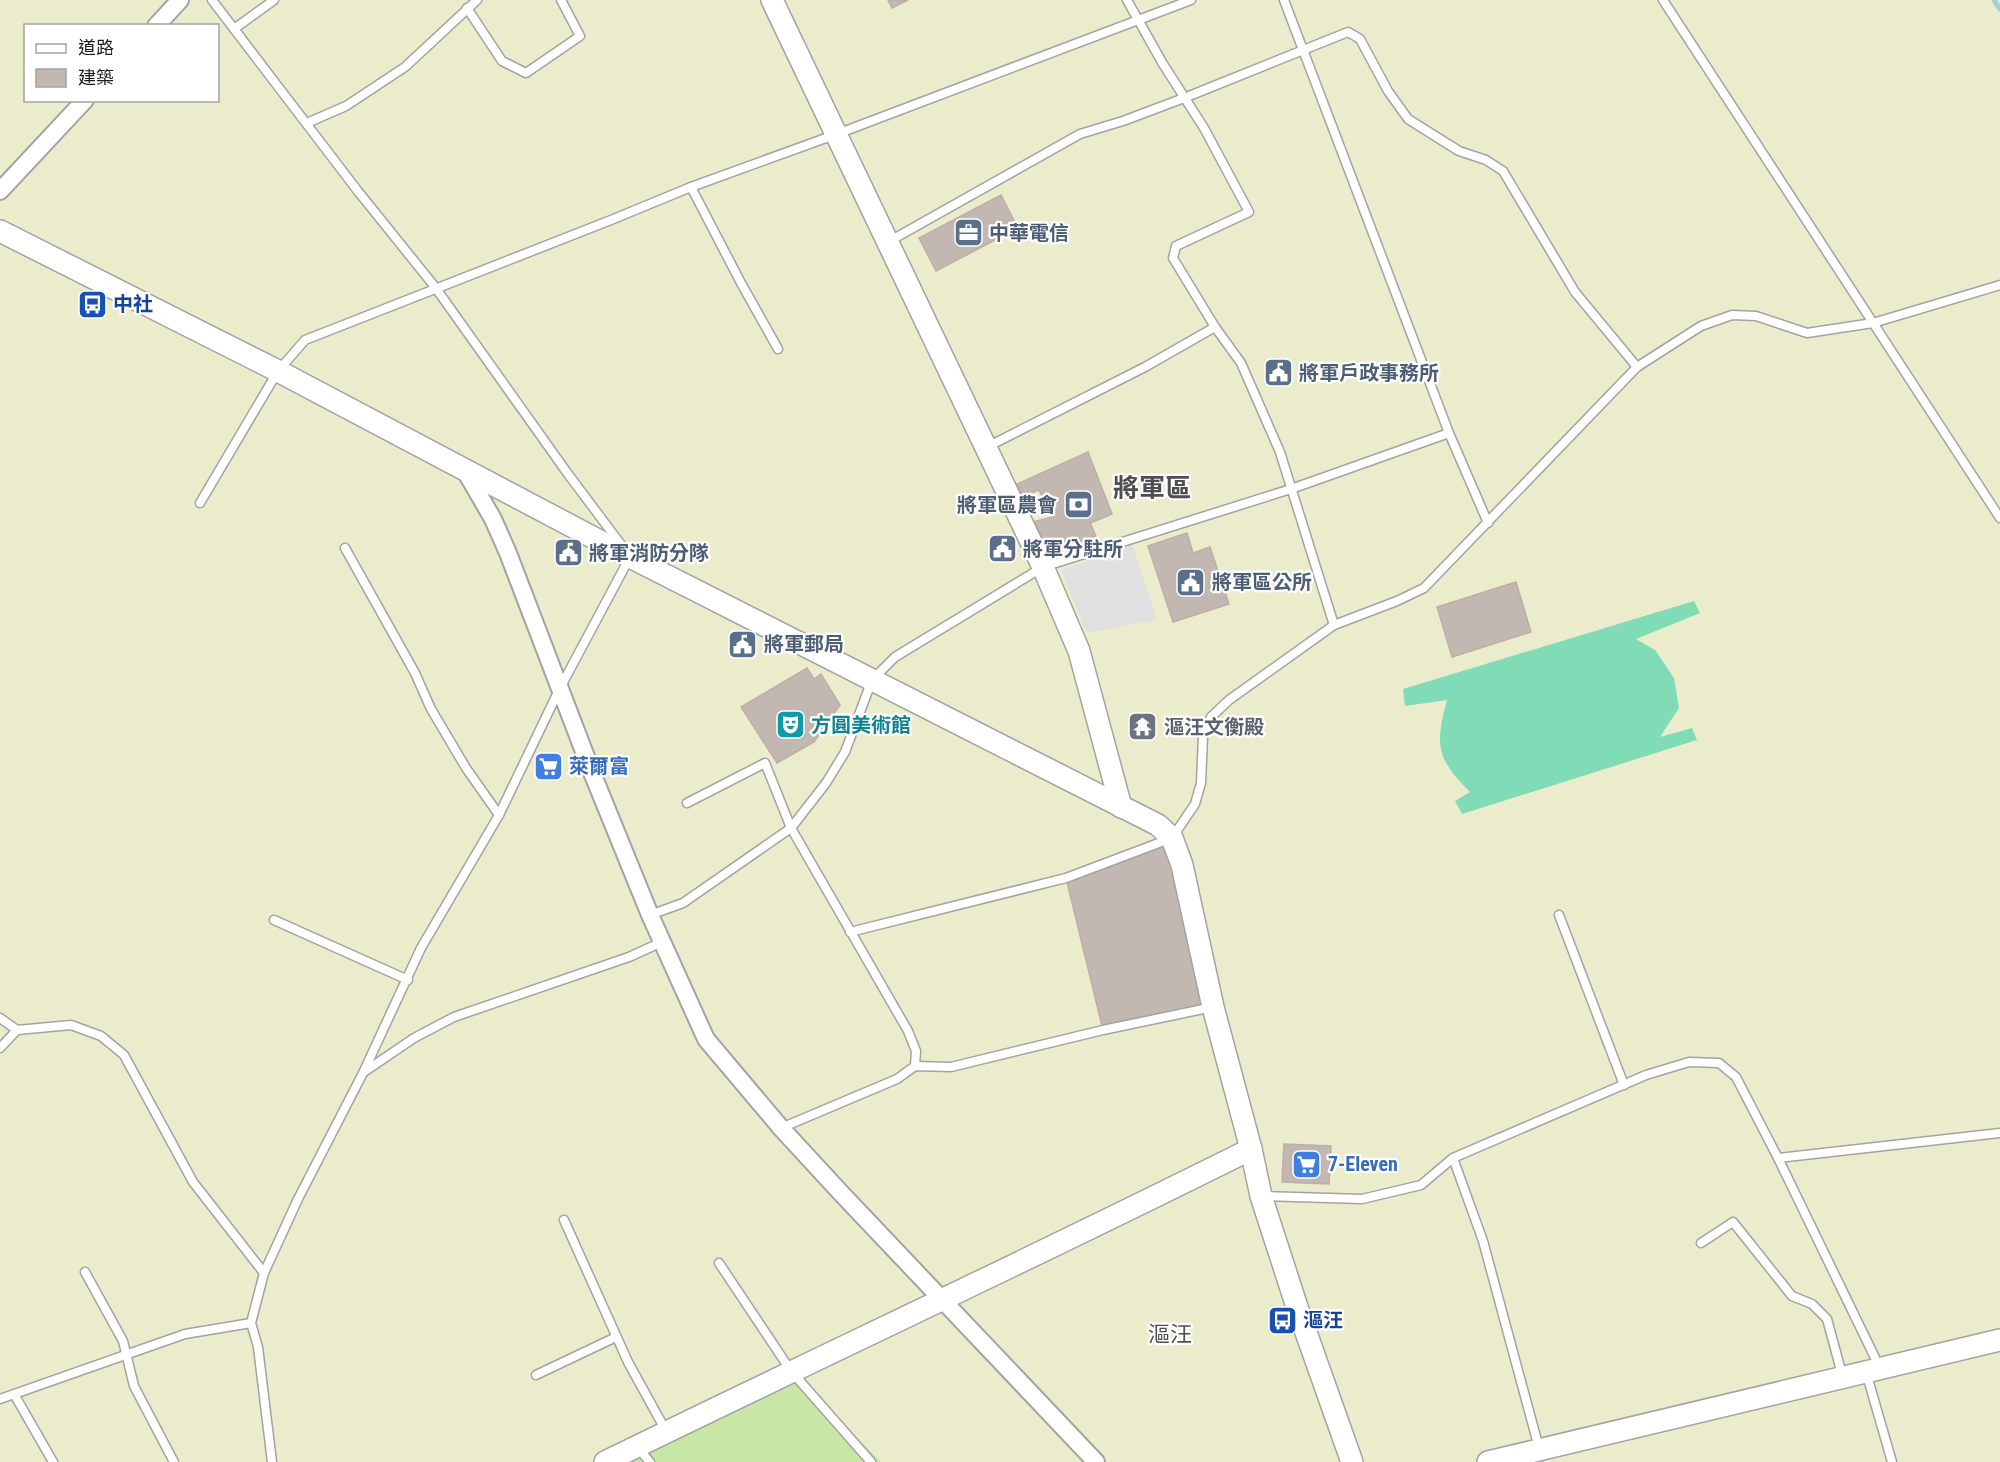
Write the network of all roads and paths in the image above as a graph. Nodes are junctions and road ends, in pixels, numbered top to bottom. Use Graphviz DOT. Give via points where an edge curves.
graph roads {
  1 [pos="180,0"];
  2 [pos="212,0"];
  3 [pos="274,0"];
  4 [pos="477,0"];
  5 [pos="561,0"];
  6 [pos="772,0"];
  7 [pos="1127,0"];
  8 [pos="1191,0"];
  9 [pos="1284,0"];
  10 [pos="1663,0"];
  11 [pos="467,8"];
  12 [pos="1138,21"];
  13 [pos="158,24"];
  14 [pos="234,29"];
  15 [pos="1303,49"];
  16 [pos="1184,98"];
  17 [pos="83,102"];
  18 [pos="307,123"];
  19 [pos="837,134"];
  20 [pos="691,187"];
  21 [pos="0,190"];
  22 [pos="0,231"];
  23 [pos="887,243"];
  24 [pos="2000,285"];
  25 [pos="435,287"];
  26 [pos="1873,323"];
  27 [pos="1215,327"];
  28 [pos="778,349"];
  29 [pos="1637,368"];
  30 [pos="278,370"];
  31 [pos="1449,433"];
  32 [pos="986,447"];
  33 [pos="464,469"];
  34 [pos="1291,489"];
  35 [pos="200,503"];
  36 [pos="2000,518"];
  37 [pos="1488,523"];
  38 [pos="345,548"];
  39 [pos="630,557"];
  40 [pos="1043,567"];
  41 [pos="1334,625"];
  42 [pos="872,680"];
  43 [pos="559,690"];
  44 [pos="687,803"];
  45 [pos="1121,807"];
  46 [pos="499,815"];
  47 [pos="791,828"];
  48 [pos="1172,838"];
  49 [pos="650,915"];
  50 [pos="1559,915"];
  51 [pos="274,920"];
  52 [pos="850,932"];
  53 [pos="662,942"];
  54 [pos="408,980"];
  55 [pos="1213,1007"];
  56 [pos="0,1018"];
  57 [pos="17,1030"];
  58 [pos="0,1048"];
  59 [pos="915,1066"];
  60 [pos="363,1073"];
  61 [pos="1624,1085"];
  62 [pos="781,1128"];
  63 [pos="2000,1133"];
  64 [pos="1251,1149"];
  65 [pos="1453,1158"];
  66 [pos="1778,1158"];
  67 [pos="1261,1196"];
  68 [pos="564,1220"];
  69 [pos="1701,1243"];
  70 [pos="719,1263"];
  71 [pos="86,1272"];
  72 [pos="264,1273"];
  73 [pos="942,1299"];
  74 [pos="251,1323"];
  75 [pos="616,1337"];
  76 [pos="2000,1340"];
  77 [pos="126,1355"];
  78 [pos="1873,1370"];
  79 [pos="791,1371"];
  80 [pos="536,1375"];
  81 [pos="1843,1378"];
  82 [pos="14,1394"];
  83 [pos="0,1399"];
  84 [pos="666,1431"];
  85 [pos="1539,1449"];
  86 [pos="643,1454"];
  87 [pos="53,1462"];
  88 [pos="174,1462"];
  89 [pos="272,1462"];
  90 [pos="605,1462"];
  91 [pos="871,1462"];
  92 [pos="1096,1462"];
  93 [pos="1352,1462"];
  94 [pos="1488,1462"];
  95 [pos="1892,1462"];
  1 -- 13 [label="street"];
  2 -- 14 [label="lane"];
  3 -- 14 [label="lane"];
  4 -- 11 [label="lane"];
  5 -- 11 [label="lane" via="580,36 526,73 502,61"];
  6 -- 19 [label="street"];
  7 -- 12 [label="lane"];
  8 -- 12 [label="lane"];
  9 -- 15 [label="lane"];
  10 -- 26 [label="lane"];
  11 -- 18 [label="lane" via="405,67 346,106"];
  12 -- 16 [label="lane"];
  12 -- 19 [label="lane"];
  14 -- 18 [label="lane"];
  15 -- 16 [label="lane"];
  15 -- 29 [label="lane" via="1348,32 1360,39 1408,119 1459,151 1503,171 1575,292"];
  15 -- 31 [label="lane"];
  16 -- 23 [label="lane" via="1080,134"];
  16 -- 27 [label="lane" via="1250,212 1176,246 1173,258"];
  17 -- 21 [label="street"];
  18 -- 25 [label="lane"];
  19 -- 20 [label="lane"];
  19 -- 23 [label="street"];
  20 -- 25 [label="lane"];
  20 -- 28 [label="lane"];
  22 -- 30 [label="street"];
  23 -- 32 [label="street"];
  24 -- 26 [label="lane"];
  25 -- 30 [label="lane" via="305,340"];
  25 -- 39 [label="lane"];
  26 -- 29 [label="lane" via="1807,333 1756,316 1732,315 1701,326"];
  26 -- 36 [label="lane"];
  27 -- 32 [label="lane"];
  27 -- 34 [label="lane" via="1241,363 1280,452"];
  29 -- 37 [label="lane"];
  30 -- 33 [label="street"];
  30 -- 35 [label="lane"];
  31 -- 34 [label="lane"];
  31 -- 37 [label="lane"];
  32 -- 40 [label="street"];
  33 -- 39 [label="street"];
  33 -- 43 [label="street" via="497,527"];
  34 -- 40 [label="lane"];
  34 -- 41 [label="lane"];
  37 -- 41 [label="lane" via="1424,588"];
  38 -- 46 [label="lane" via="466,768"];
  39 -- 42 [label="street"];
  39 -- 43 [label="lane"];
  40 -- 42 [label="lane" via="895,657"];
  40 -- 45 [label="street" via="1079,651"];
  41 -- 48 [label="lane" via="1211,717 1203,737 1201,783 1195,804"];
  42 -- 45 [label="street"];
  42 -- 47 [label="lane" via="845,752"];
  43 -- 46 [label="lane"];
  43 -- 49 [label="street"];
  44 -- 47 [label="lane" via="765,763"];
  45 -- 48 [label="street" via="1142,815"];
  46 -- 54 [label="lane" via="421,948"];
  47 -- 49 [label="lane" via="683,903"];
  47 -- 52 [label="lane"];
  48 -- 52 [label="lane" via="1066,878"];
  48 -- 55 [label="street" via="1182,865"];
  49 -- 53 [label="street"];
  50 -- 61 [label="lane"];
  51 -- 54 [label="lane"];
  52 -- 59 [label="lane" via="908,1031 916,1051"];
  53 -- 60 [label="lane" via="454,1017 414,1038"];
  53 -- 62 [label="street" via="706,1039"];
  54 -- 60 [label="lane"];
  55 -- 59 [label="lane" via="951,1067"];
  55 -- 64 [label="street"];
  56 -- 57 [label="lane"];
  57 -- 58 [label="lane"];
  57 -- 72 [label="lane" via="71,1025 101,1036 124,1055 193,1182"];
  59 -- 62 [label="lane" via="897,1078"];
  60 -- 72 [label="lane"];
  61 -- 65 [label="lane"];
  61 -- 66 [label="lane" via="1689,1062 1719,1064 1736,1077"];
  62 -- 73 [label="street"];
  63 -- 66 [label="lane"];
  64 -- 67 [label="street"];
  64 -- 73 [label="street"];
  65 -- 67 [label="lane" via="1421,1185 1362,1199"];
  65 -- 85 [label="lane" via="1483,1241"];
  66 -- 78 [label="lane"];
  67 -- 93 [label="street"];
  68 -- 75 [label="lane"];
  69 -- 81 [label="lane" via="1733,1222 1792,1296 1812,1304 1827,1319"];
  70 -- 79 [label="lane"];
  71 -- 77 [label="lane" via="123,1341"];
  72 -- 74 [label="lane"];
  73 -- 79 [label="street"];
  73 -- 92 [label="street"];
  74 -- 77 [label="lane" via="184,1334"];
  74 -- 89 [label="lane" via="258,1347"];
  75 -- 80 [label="lane"];
  75 -- 84 [label="lane"];
  76 -- 78 [label="street"];
  77 -- 82 [label="lane"];
  77 -- 88 [label="lane" via="134,1386"];
  78 -- 81 [label="street"];
  78 -- 95 [label="lane"];
  79 -- 84 [label="street"];
  79 -- 91 [label="lane"];
  81 -- 85 [label="street"];
  82 -- 83 [label="lane"];
  82 -- 87 [label="lane"];
  84 -- 86 [label="street"];
  85 -- 94 [label="street"];
  86 -- 90 [label="street"];
}
